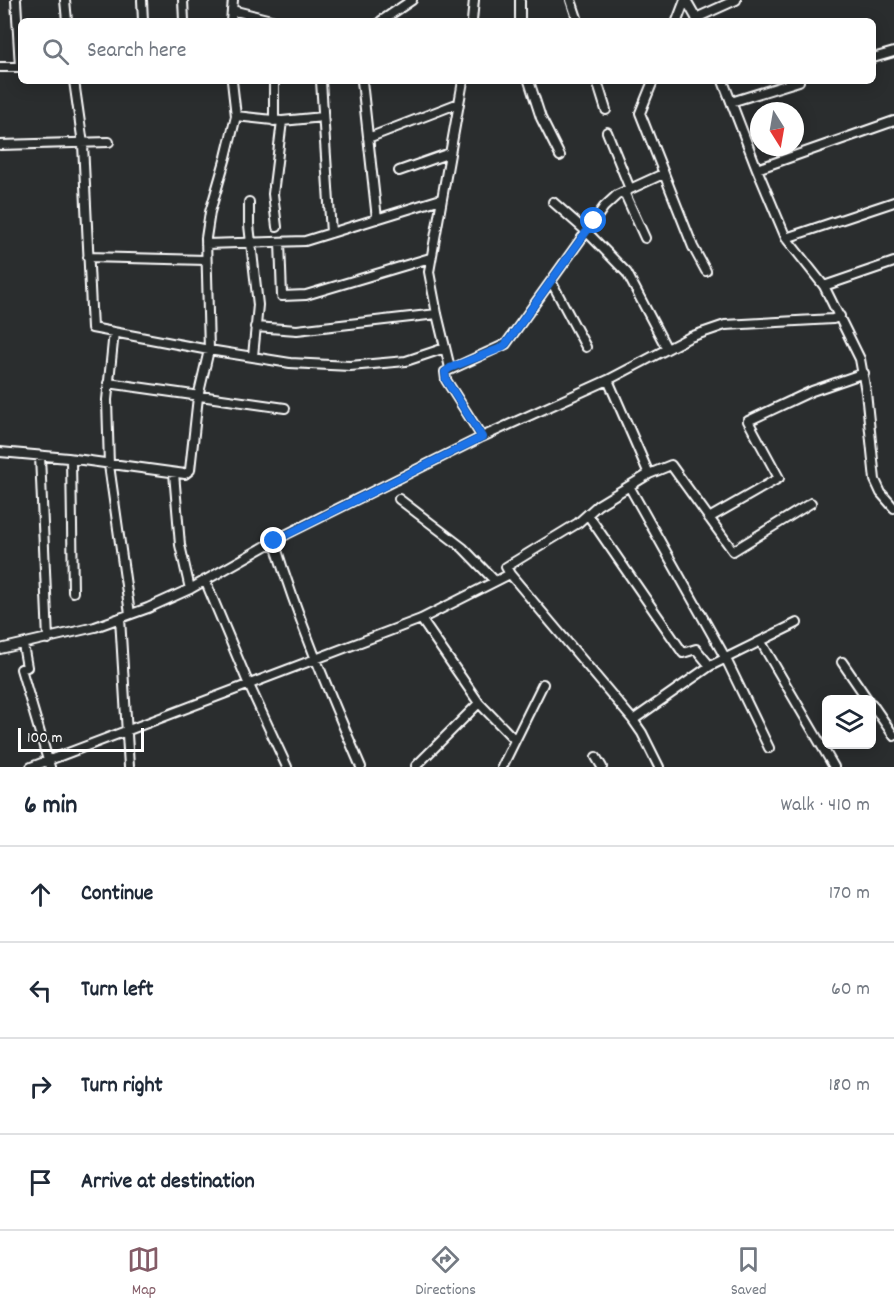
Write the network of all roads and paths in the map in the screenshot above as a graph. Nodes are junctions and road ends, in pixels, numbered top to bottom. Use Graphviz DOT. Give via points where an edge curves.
graph roads {
  1 [pos="16,0"];
  2 [pos="65,0"];
  3 [pos="142,0"];
  4 [pos="183,0"];
  5 [pos="233,0"];
  6 [pos="412,0"];
  7 [pos="474,0"];
  8 [pos="520,0"];
  9 [pos="572,0"];
  10 [pos="686,0"];
  11 [pos="736,0"];
  12 [pos="232,10"];
  13 [pos="67,18"];
  14 [pos="143,18"];
  15 [pos="184,18"];
  16 [pos="231,18"];
  17 [pos="263,18"];
  18 [pos="390,18"];
  19 [pos="472,18"];
  20 [pos="520,18"];
  21 [pos="577,18"];
  22 [pos="678,18"];
  23 [pos="696,18"];
  24 [pos="699,18"];
  25 [pos="18,27"];
  26 [pos="894,52"];
  27 [pos="876,57"];
  28 [pos="0,67"];
  29 [pos="18,67"];
  30 [pos="74,84"];
  31 [pos="232,84"];
  32 [pos="274,84"];
  33 [pos="321,84"];
  34 [pos="362,84"];
  35 [pos="462,84"];
  36 [pos="530,84"];
  37 [pos="598,84"];
  38 [pos="652,84"];
  39 [pos="724,84"];
  40 [pos="789,84"];
  41 [pos="731,102"];
  42 [pos="459,103"];
  43 [pos="606,110"];
  44 [pos="236,116"];
  45 [pos="323,117"];
  46 [pos="278,121"];
  47 [pos="894,121"];
  48 [pos="607,132"];
  49 [pos="368,138"];
  50 [pos="110,142"];
  51 [pos="83,144"];
  52 [pos="0,145"];
  53 [pos="450,153"];
  54 [pos="560,156"];
  55 [pos="757,169"];
  56 [pos="399,171"];
  57 [pos="663,174"];
  58 [pos="627,190"];
  59 [pos="441,199"];
  60 [pos="249,201"];
  61 [pos="554,202"];
  62 [pos="894,202"];
  63 [pos="377,219"];
  64 [pos="277,227"];
  65 [pos="586,231"];
  66 [pos="330,233"];
  67 [pos="645,238"];
  68 [pos="786,238"];
  69 [pos="280,242"];
  70 [pos="251,243"];
  71 [pos="206,244"];
  72 [pos="88,257"];
  73 [pos="430,258"];
  74 [pos="206,260"];
  75 [pos="894,262"];
  76 [pos="706,271"];
  77 [pos="551,281"];
  78 [pos="824,286"];
  79 [pos="437,314"];
  80 [pos="840,316"];
  81 [pos="255,327"];
  82 [pos="114,332"];
  83 [pos="586,347"];
  84 [pos="445,348"];
  85 [pos="667,349"];
  86 [pos="209,350"];
  87 [pos="252,356"];
  88 [pos="450,368"];
  89 [pos="864,373"];
  90 [pos="608,380"];
  91 [pos="108,383"];
  92 [pos="198,397"];
  93 [pos="285,408"];
  94 [pos="482,437"];
  95 [pos="0,452"];
  96 [pos="40,456"];
  97 [pos="71,459"];
  98 [pos="108,465"];
  99 [pos="174,473"];
  100 [pos="649,474"];
  101 [pos="629,486"];
  102 [pos="399,499"];
  103 [pos="811,503"];
  104 [pos="894,508"];
  105 [pos="588,514"];
  106 [pos="709,518"];
  107 [pos="274,541"];
  108 [pos="510,574"];
  109 [pos="205,580"];
  110 [pos="495,581"];
  111 [pos="190,589"];
  112 [pos="73,591"];
  113 [pos="130,614"];
  114 [pos="120,618"];
  115 [pos="421,619"];
  116 [pos="797,623"];
  117 [pos="48,639"];
  118 [pos="761,642"];
  119 [pos="23,645"];
  120 [pos="0,649"];
  121 [pos="315,659"];
  122 [pos="726,659"];
  123 [pos="842,662"];
  124 [pos="710,666"];
  125 [pos="543,684"];
  126 [pos="249,685"];
  127 [pos="865,695"];
  128 [pos="479,703"];
  129 [pos="876,710"];
  130 [pos="633,720"];
  131 [pos="129,731"];
  132 [pos="894,736"];
  133 [pos="515,740"];
  134 [pos="769,748"];
  135 [pos="596,757"];
  136 [pos="49,764"];
  137 [pos="417,766"];
  138 [pos="31,767"];
  139 [pos="129,767"];
  140 [pos="287,767"];
  141 [pos="361,767"];
  142 [pos="502,767"];
  143 [pos="602,767"];
  144 [pos="659,767"];
  145 [pos="834,767"];
  1 -- 25 [label="street"];
  2 -- 13 [label="street"];
  3 -- 14 [label="street"];
  4 -- 15 [label="street"];
  5 -- 12 [label="street"];
  6 -- 18 [label="street"];
  7 -- 19 [label="street"];
  8 -- 20 [label="street"];
  9 -- 21 [label="street"];
  10 -- 22 [label="street"];
  10 -- 23 [label="street"];
  11 -- 24 [label="street"];
  12 -- 16 [label="street"];
  12 -- 17 [label="street"];
  26 -- 27 [label="street"];
  28 -- 29 [label="street"];
  30 -- 51 [label="street"];
  31 -- 44 [label="street"];
  32 -- 46 [label="street"];
  33 -- 45 [label="street"];
  34 -- 49 [label="street"];
  35 -- 42 [label="street"];
  36 -- 54 [label="street"];
  37 -- 43 [label="street"];
  38 -- 57 [label="street" via="640,113"];
  39 -- 41 [label="street"];
  40 -- 41 [label="street"];
  41 -- 55 [label="street"];
  42 -- 49 [label="street"];
  42 -- 53 [label="street"];
  44 -- 46 [label="street"];
  44 -- 71 [label="street" via="210,212"];
  45 -- 46 [label="street"];
  45 -- 66 [label="street"];
  46 -- 64 [label="street" via="273,194"];
  47 -- 55 [label="street"];
  48 -- 58 [label="street"];
  49 -- 63 [label="street"];
  50 -- 51 [label="street"];
  51 -- 52 [label="street"];
  51 -- 72 [label="street"];
  53 -- 56 [label="street"];
  53 -- 59 [label="street"];
  55 -- 68 [label="street"];
  57 -- 58 [label="street"];
  57 -- 76 [label="street"];
  58 -- 65 [label="street" via="604,207"];
  58 -- 67 [label="street"];
  59 -- 63 [label="street"];
  59 -- 73 [label="street"];
  60 -- 70 [label="street"];
  61 -- 65 [label="street"];
  62 -- 68 [label="street"];
  63 -- 66 [label="street"];
  65 -- 77 [label="street"];
  65 -- 85 [label="street" via="627,273"];
  66 -- 69 [label="street" via="305,241"];
  68 -- 78 [label="street"];
  69 -- 70 [label="street"];
  69 -- 73 [label="street" via="282,296 306,295"];
  70 -- 71 [label="street"];
  70 -- 81 [label="street" via="258,304"];
  71 -- 74 [label="street"];
  72 -- 74 [label="street"];
  72 -- 82 [label="street" via="92,328"];
  73 -- 79 [label="street"];
  74 -- 86 [label="street"];
  75 -- 78 [label="street"];
  77 -- 83 [label="street"];
  77 -- 88 [label="street" via="506,344"];
  78 -- 80 [label="street"];
  79 -- 81 [label="street" via="297,330"];
  79 -- 84 [label="street"];
  80 -- 85 [label="street" via="725,325"];
  80 -- 89 [label="street"];
  81 -- 87 [label="street"];
  82 -- 86 [label="street"];
  82 -- 91 [label="street"];
  84 -- 87 [label="street" via="406,361 350,366 290,363"];
  84 -- 88 [label="street"];
  85 -- 90 [label="street"];
  86 -- 87 [label="street"];
  86 -- 92 [label="street"];
  88 -- 94 [label="street" via="445,377"];
  89 -- 104 [label="street" via="875,480"];
  89 -- 106 [label="street" via="812,391 748,421 779,478"];
  90 -- 94 [label="street"];
  90 -- 100 [label="street"];
  91 -- 92 [label="street"];
  91 -- 98 [label="street"];
  92 -- 93 [label="street"];
  92 -- 99 [label="street" via="190,470 185,474"];
  94 -- 107 [label="street"];
  95 -- 96 [label="street"];
  96 -- 97 [label="street"];
  96 -- 117 [label="street"];
  97 -- 98 [label="street"];
  97 -- 112 [label="street"];
  98 -- 99 [label="street"];
  98 -- 113 [label="street"];
  99 -- 111 [label="street" via="180,545"];
  100 -- 101 [label="street"];
  100 -- 106 [label="street" via="671,465"];
  101 -- 105 [label="street"];
  101 -- 122 [label="street"];
  102 -- 110 [label="street" via="463,548"];
  103 -- 106 [label="street" via="733,551"];
  105 -- 108 [label="street" via="506,567"];
  105 -- 124 [label="street" via="683,653 696,649"];
  107 -- 109 [label="street"];
  107 -- 121 [label="street"];
  108 -- 110 [label="street"];
  108 -- 130 [label="street"];
  109 -- 111 [label="street"];
  109 -- 126 [label="street"];
  110 -- 115 [label="street"];
  111 -- 113 [label="street"];
  113 -- 114 [label="street"];
  114 -- 117 [label="street"];
  114 -- 131 [label="street"];
  115 -- 121 [label="street"];
  115 -- 128 [label="street"];
  116 -- 118 [label="street"];
  117 -- 119 [label="street"];
  118 -- 122 [label="street"];
  118 -- 145 [label="street"];
  119 -- 120 [label="street"];
  119 -- 136 [label="street" via="27,667 21,669"];
  121 -- 126 [label="street"];
  121 -- 141 [label="street"];
  122 -- 124 [label="street"];
  122 -- 134 [label="street"];
  123 -- 127 [label="street"];
  124 -- 130 [label="street"];
  125 -- 133 [label="street"];
  126 -- 131 [label="street"];
  126 -- 140 [label="street"];
  128 -- 133 [label="street"];
  128 -- 137 [label="street"];
  129 -- 132 [label="street"];
  130 -- 144 [label="street"];
  131 -- 136 [label="street"];
  131 -- 139 [label="street"];
  133 -- 142 [label="street"];
  135 -- 143 [label="street"];
  136 -- 138 [label="street"];
}
